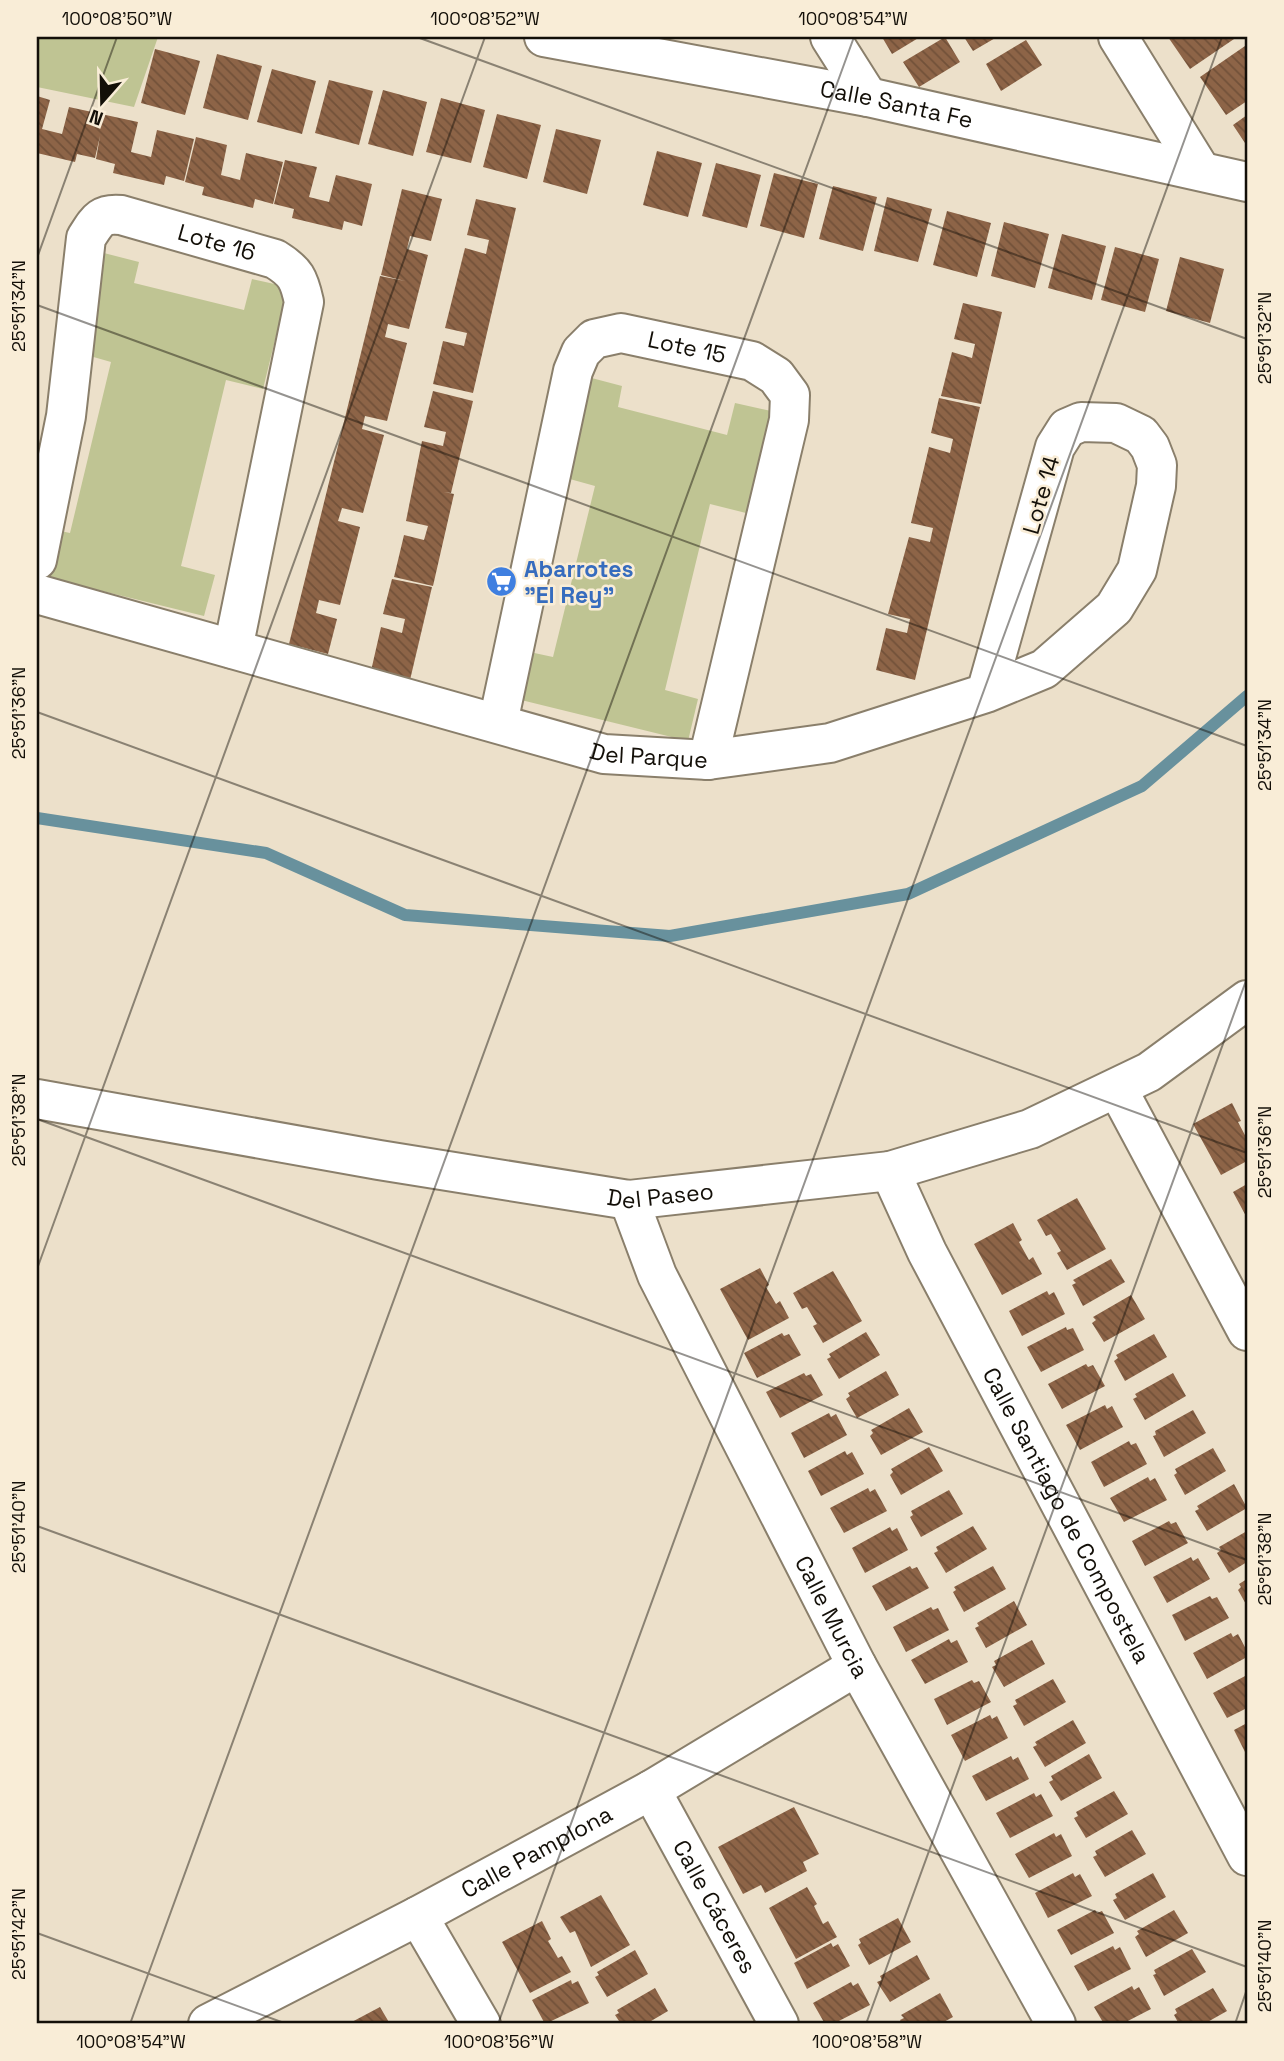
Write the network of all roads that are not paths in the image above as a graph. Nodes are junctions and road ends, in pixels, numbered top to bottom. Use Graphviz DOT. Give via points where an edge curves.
graph roads {
  1 [pos="544,37"];
  2 [pos="830,37"];
  3 [pos="1118,37"];
  4 [pos="868,97"];
  5 [pos="1201,172"];
  6 [pos="1247,182"];
  7 [pos="1156,485"];
  8 [pos="37,560"];
  9 [pos="37,594"];
  10 [pos="233,649"];
  11 [pos="986,693"];
  12 [pos="498,723"];
  13 [pos="708,760"];
  14 [pos="1247,1000"];
  15 [pos="1117,1088"];
  16 [pos="37,1099"];
  17 [pos="890,1171"];
  18 [pos="629,1200"];
  19 [pos="1247,1331"];
  20 [pos="857,1666"];
  21 [pos="651,1790"];
  22 [pos="1247,1856"];
  23 [pos="418,1916"];
  24 [pos="212,2023"];
  25 [pos="481,2024"];
  26 [pos="779,2024"];
  27 [pos="1056,2024"];
  1 -- 4 [label="street, Calle Santa Fe"];
  2 -- 4 [label="street"];
  3 -- 5 [label="street"];
  4 -- 5 [label="street, Calle Santa Fe"];
  5 -- 6 [label="street, Calle Santa Fe"];
  7 -- 11 [label="street, Del Parque" via="1137,570 1114,608 1044,669"];
  7 -- 11 [label="street, Lote 14" via="1157,465 1141,435 1116,423 1081,422 1067,428 1055,447"];
  8 -- 10 [label="street, Lote 16" via="66,416 86,238 97,221 109,214 121,215 275,259 290,268 304,302"];
  9 -- 10 [label="street, Del Parque"];
  10 -- 12 [label="street, Del Parque"];
  11 -- 13 [label="street, Del Parque" via="830,743"];
  12 -- 13 [label="street, Del Parque" via="604,754"];
  12 -- 13 [label="street, Lote 15" via="573,371 581,352 594,339 621,333 752,361 776,376 790,395 789,420"];
  14 -- 15 [label="street, Del Paseo" via="1149,1072"];
  15 -- 17 [label="street, Del Paseo" via="1030,1129"];
  15 -- 19 [label="street"];
  16 -- 18 [label="street, Del Paseo"];
  17 -- 18 [label="street, Del Paseo"];
  17 -- 22 [label="street, Calle Santiago de Compostela" via="927,1252"];
  18 -- 20 [label="street, Calle Murcia" via="657,1275"];
  20 -- 21 [label="street, Calle Pamplona"];
  20 -- 27 [label="street, Calle Murcia"];
  21 -- 23 [label="street, Calle Pamplona"];
  21 -- 26 [label="street, Calle Cáceres"];
  23 -- 24 [label="street, Calle Pamplona"];
  23 -- 25 [label="street"];
}
